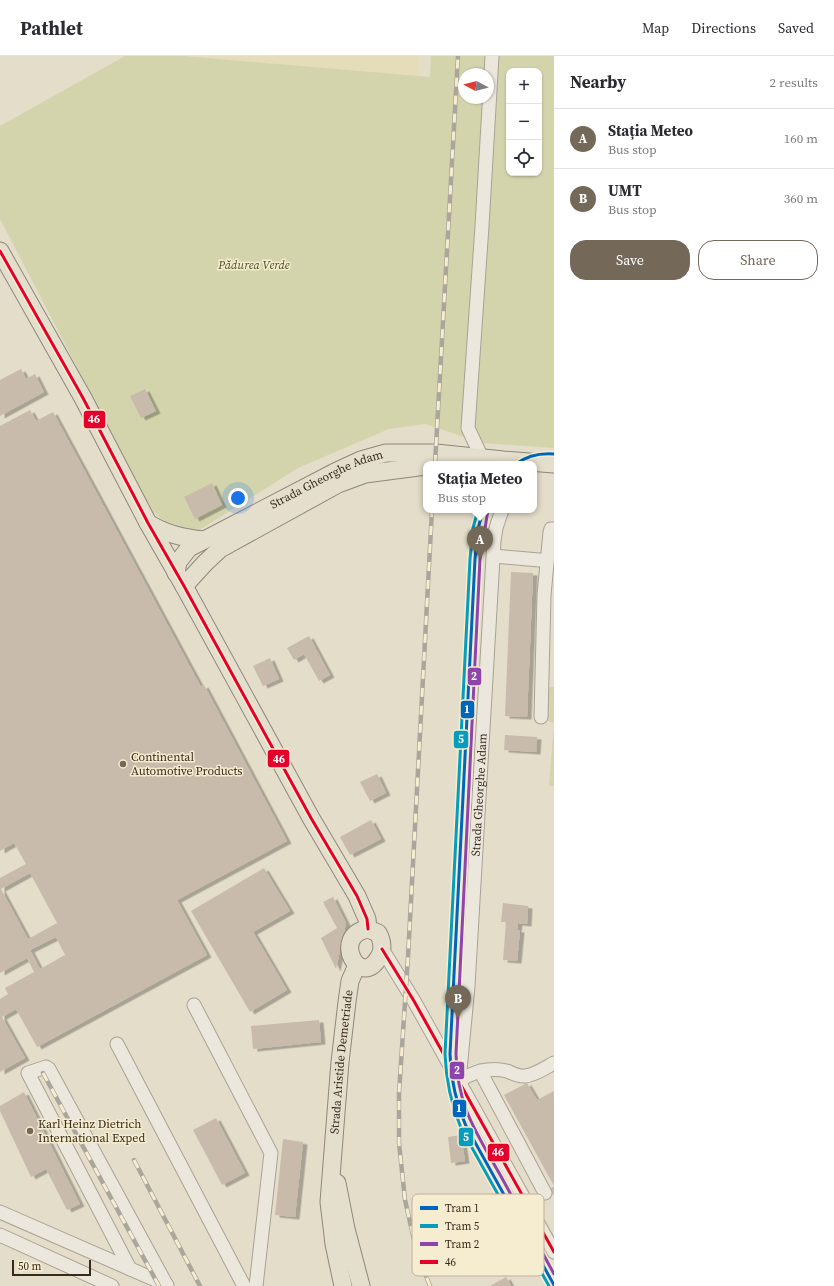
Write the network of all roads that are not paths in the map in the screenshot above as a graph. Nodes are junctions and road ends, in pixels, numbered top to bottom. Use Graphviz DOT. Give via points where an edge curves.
graph roads {
  1 [pos="492,56"];
  2 [pos="0,251"];
  3 [pos="482,458"];
  4 [pos="503,460"];
  5 [pos="492,461"];
  6 [pos="512,461"];
  7 [pos="537,463"];
  8 [pos="554,464"];
  9 [pos="423,466"];
  10 [pos="501,513"];
  11 [pos="148,523"];
  12 [pos="554,529"];
  13 [pos="204,540"];
  14 [pos="494,556"];
  15 [pos="549,562"];
  16 [pos="180,580"];
  17 [pos="540,717"];
  18 [pos="368,929"];
  19 [pos="382,948"];
  20 [pos="357,964"];
  21 [pos="374,965"];
  22 [pos="396,974"];
  23 [pos="194,1005"];
  24 [pos="117,1044"];
  25 [pos="554,1063"];
  26 [pos="480,1071"];
  27 [pos="458,1080"];
  28 [pos="333,1161"];
  29 [pos="545,1193"];
  30 [pos="522,1194"];
  31 [pos="0,1212"];
  32 [pos="544,1234"];
  33 [pos="0,1235"];
  34 [pos="554,1252"];
  35 [pos="130,1269"];
  36 [pos="167,1285"];
  37 [pos="112,1286"];
  38 [pos="244,1286"];
  39 [pos="256,1286"];
  40 [pos="343,1286"];
  41 [pos="361,1286"];
  1 -- 3 [label="street" via="468,428"];
  2 -- 11 [label="main road" via="83,398"];
  3 -- 4 [label="main road, Strada Gheorghe Adam"];
  3 -- 13 [label="main road, Strada Gheorghe Adam" via="436,453 386,453 361,460"];
  4 -- 5 [label="main road, Strada Gheorghe Adam"];
  4 -- 6 [label="main road, Strada Gheorghe Adam"];
  7 -- 8 [label="main road, Strada Gheorghe Adam"];
  9 -- 16 [label="main road, Strada Gheorghe Adam" via="365,474 338,484 220,549"];
  10 -- 14 [label="street, Strada Gheorghe Adam" via="496,528"];
  11 -- 13 [label="main road" via="162,531"];
  11 -- 16 [label="main road"];
  12 -- 15 [label="street" via="550,532"];
  13 -- 16 [label="main road, Strada Gheorghe Adam" via="189,548 178,562"];
  14 -- 15 [label="street"];
  14 -- 27 [label="street, Strada Gheorghe Adam" via="468,986"];
  15 -- 17 [label="street" via="544,595"];
  16 -- 18 [label="main road" via="311,818 357,896"];
  18 -- 19 [label="main road" via="378,933"];
  18 -- 20 [label="main road" via="357,932 350,945 351,956"];
  19 -- 21 [label="main road" via="381,955"];
  19 -- 22 [label="street"];
  20 -- 21 [label="main road" via="366,968"];
  20 -- 28 [label="main road, Strada Aristide Demetriade" via="350,981 347,1002 333,1138"];
  21 -- 22 [label="street"];
  22 -- 27 [label="street"];
  23 -- 39 [label="street" via="271,1153"];
  24 -- 38 [label="street"];
  25 -- 26 [label="street" via="539,1072 525,1076 496,1070"];
  26 -- 27 [label="street"];
  26 -- 29 [label="street"];
  27 -- 30 [label="street"];
  28 -- 40 [label="main road, Strada Aristide Demetriade" via="329,1202"];
  28 -- 41 [label="main road, Strada Aristide Demetriade" via="346,1229"];
  31 -- 35 [label="street"];
  32 -- 34 [label="street"];
  33 -- 37 [label="street"];
  35 -- 36 [label="street"];
  35 -- 36 [label="street" via="28,1074 42,1067 46,1066 49,1069"];
}
